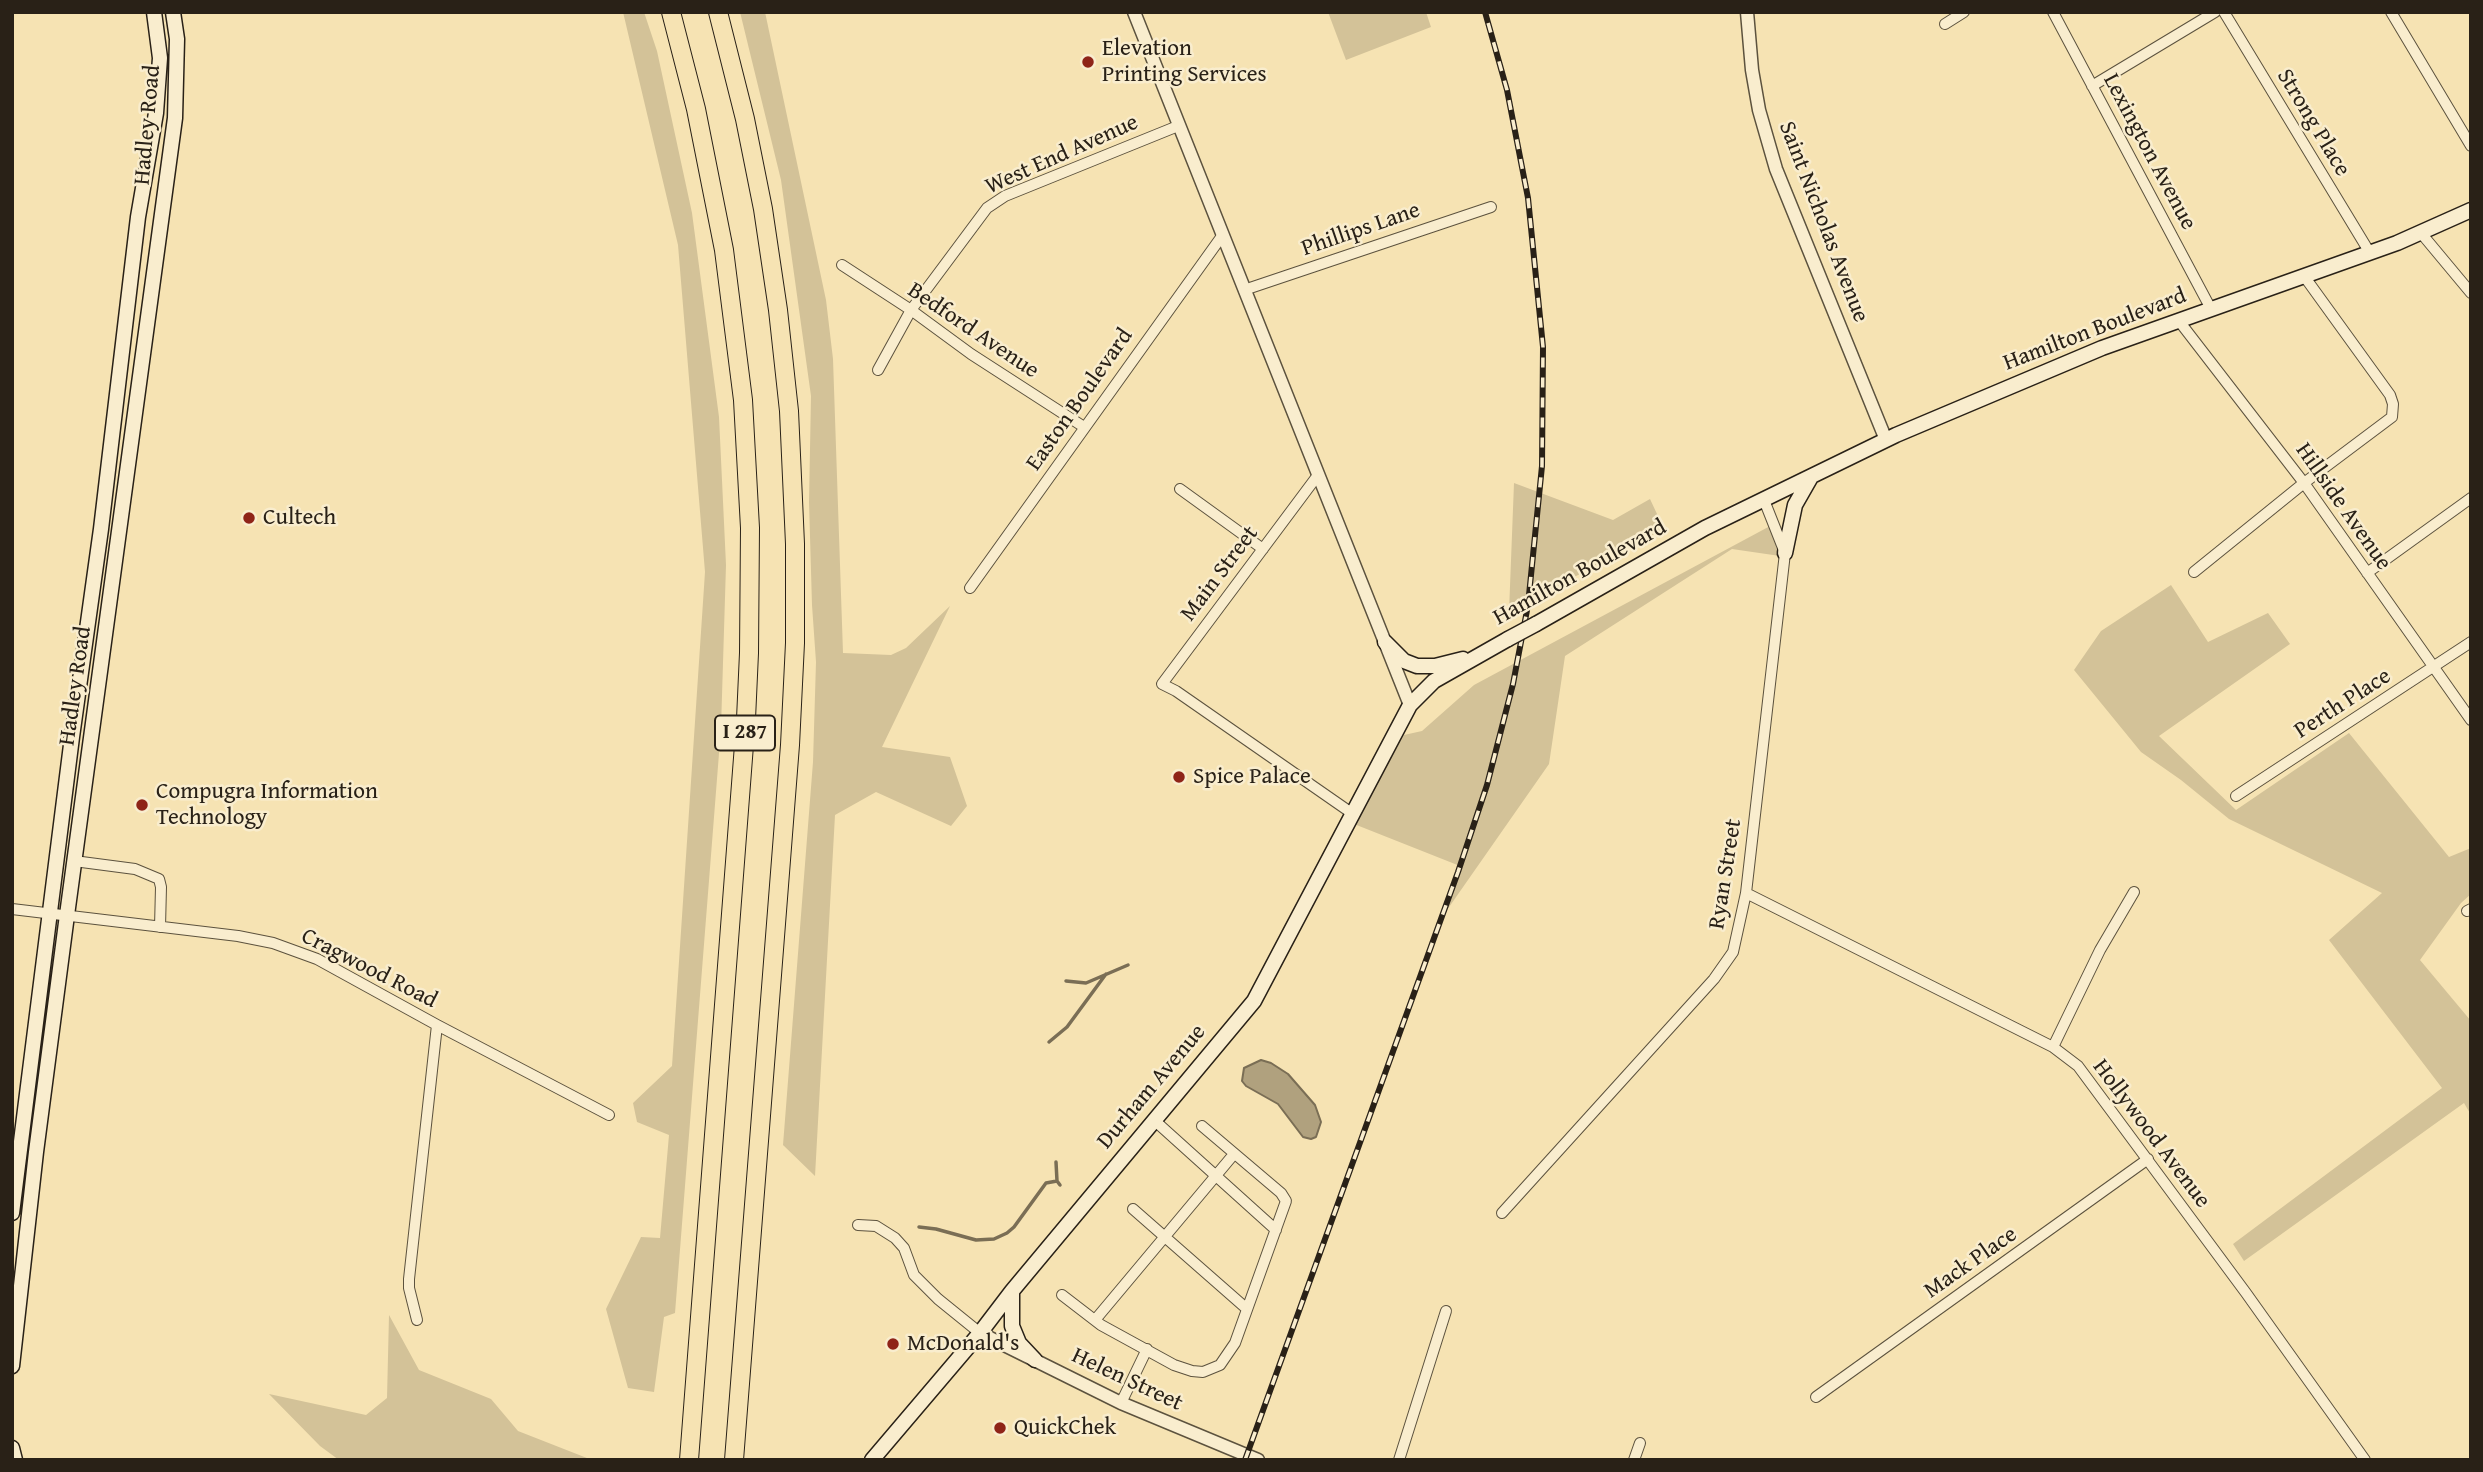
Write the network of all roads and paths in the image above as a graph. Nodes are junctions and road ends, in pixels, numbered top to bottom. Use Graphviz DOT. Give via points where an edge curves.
graph roads {
  1 [pos="155,12"];
  2 [pos="173,12"];
  3 [pos="671,12"];
  4 [pos="718,12"];
  5 [pos="1134,12"];
  6 [pos="1747,12"];
  7 [pos="1964,12"];
  8 [pos="2053,12"];
  9 [pos="2215,12"];
  10 [pos="2224,12"];
  11 [pos="2391,12"];
  12 [pos="1945,24"];
  13 [pos="2092,86"];
  14 [pos="156,113"];
  15 [pos="175,118"];
  16 [pos="1178,127"];
  17 [pos="2471,146"];
  18 [pos="1491,206"];
  19 [pos="2471,210"];
  20 [pos="2421,233"];
  21 [pos="1222,236"];
  22 [pos="2370,253"];
  23 [pos="842,265"];
  24 [pos="2304,276"];
  25 [pos="1244,290"];
  26 [pos="2471,293"];
  27 [pos="2211,309"];
  28 [pos="911,310"];
  29 [pos="2179,321"];
  30 [pos="878,370"];
  31 [pos="1084,427"];
  32 [pos="1886,440"];
  33 [pos="1318,475"];
  34 [pos="1811,477"];
  35 [pos="2304,483"];
  36 [pos="1180,489"];
  37 [pos="2471,498"];
  38 [pos="1764,500"];
  39 [pos="1263,549"];
  40 [pos="1785,552"];
  41 [pos="2194,572"];
  42 [pos="2367,573"];
  43 [pos="971,588"];
  44 [pos="1385,642"];
  45 [pos="2471,642"];
  46 [pos="1484,653"];
  47 [pos="2434,668"];
  48 [pos="1410,705"];
  49 [pos="2471,720"];
  50 [pos="2236,796"];
  51 [pos="1353,814"];
  52 [pos="74,861"];
  53 [pos="2134,892"];
  54 [pos="1746,893"];
  55 [pos="12,909"];
  56 [pos="51,913"];
  57 [pos="67,915"];
  58 [pos="160,927"];
  59 [pos="438,1025"];
  60 [pos="2053,1047"];
  61 [pos="609,1115"];
  62 [pos="1154,1119"];
  63 [pos="1202,1126"];
  64 [pos="1234,1154"];
  65 [pos="2148,1159"];
  66 [pos="1215,1176"];
  67 [pos="1133,1209"];
  68 [pos="12,1213"];
  69 [pos="1502,1213"];
  70 [pos="858,1225"];
  71 [pos="1276,1230"];
  72 [pos="1164,1237"];
  73 [pos="1012,1291"];
  74 [pos="1062,1295"];
  75 [pos="1247,1309"];
  76 [pos="1446,1311"];
  77 [pos="417,1320"];
  78 [pos="1095,1320"];
  79 [pos="980,1333"];
  80 [pos="1147,1349"];
  81 [pos="1035,1360"];
  82 [pos="12,1366"];
  83 [pos="1816,1397"];
  84 [pos="1121,1403"];
  85 [pos="1640,1443"];
  86 [pos="12,1448"];
  87 [pos="15,1460"];
  88 [pos="688,1460"];
  89 [pos="734,1460"];
  90 [pos="872,1460"];
  91 [pos="1258,1460"];
  92 [pos="1399,1460"];
  93 [pos="1634,1460"];
  94 [pos="2365,1460"];
  1 -- 14 [label="main road, Hadley Road" via="160,58"];
  2 -- 15 [label="main road, Hadley Road" via="177,38"];
  3 -- 88 [label="highway, I 287" via="696,109 726,264 743,400 750,554 746,719"];
  4 -- 89 [label="highway, I 287" via="745,119 778,310 789,411 795,544 790,745"];
  5 -- 16 [label="street"];
  6 -- 32 [label="street, Saint Nicholas Avenue" via="1759,110 1776,169"];
  7 -- 12 [label="street"];
  8 -- 13 [label="street, Lexington Avenue"];
  9 -- 13 [label="street"];
  10 -- 22 [label="street, Strong Place"];
  11 -- 17 [label="street"];
  13 -- 27 [label="street, Lexington Avenue"];
  14 -- 15 [label="main road"];
  14 -- 56 [label="main road, Hadley Road" via="138,217"];
  15 -- 52 [label="main road, Hadley Road"];
  16 -- 21 [label="street"];
  16 -- 28 [label="street, West End Avenue" via="1004,196 987,208"];
  18 -- 25 [label="street, Phillips Lane"];
  19 -- 20 [label="main road, Hamilton Boulevard"];
  20 -- 22 [label="main road, Hamilton Boulevard"];
  20 -- 26 [label="street"];
  21 -- 25 [label="street"];
  21 -- 31 [label="street, Easton Boulevard"];
  22 -- 24 [label="main road, Hamilton Boulevard"];
  23 -- 28 [label="street, Bedford Avenue"];
  24 -- 27 [label="main road, Hamilton Boulevard"];
  24 -- 35 [label="street" via="2393,404 2392,417"];
  25 -- 33 [label="street"];
  27 -- 29 [label="main road, Hamilton Boulevard"];
  28 -- 30 [label="street, West End Avenue"];
  28 -- 31 [label="street, Bedford Avenue"];
  29 -- 32 [label="main road, Hamilton Boulevard" via="2102,348"];
  29 -- 35 [label="street, Hillside Avenue"];
  31 -- 43 [label="street, Easton Boulevard"];
  32 -- 34 [label="main road, Hamilton Boulevard"];
  33 -- 39 [label="street, Main Street"];
  33 -- 44 [label="street"];
  34 -- 38 [label="main road, Hamilton Boulevard"];
  34 -- 40 [label="main road" via="1795,505"];
  35 -- 41 [label="street"];
  35 -- 42 [label="street, Hillside Avenue"];
  36 -- 39 [label="street"];
  37 -- 42 [label="street"];
  38 -- 40 [label="street, Ryan Street"];
  38 -- 46 [label="main road, Hamilton Boulevard, bridge" via="1705,528"];
  39 -- 51 [label="street, Main Street" via="1162,684"];
  40 -- 54 [label="street, Ryan Street"];
  42 -- 47 [label="street, Hillside Avenue"];
  44 -- 46 [label="main road" via="1404,661 1418,666"];
  44 -- 48 [label="street"];
  45 -- 47 [label="street, Perth Place"];
  46 -- 48 [label="main road, Hamilton Boulevard" via="1434,681"];
  47 -- 49 [label="street, Hillside Avenue"];
  47 -- 50 [label="street, Perth Place"];
  48 -- 51 [label="main road, Durham Avenue"];
  51 -- 62 [label="main road, Durham Avenue" via="1254,1001"];
  52 -- 57 [label="main road, Hadley Road"];
  52 -- 58 [label="street" via="135,869 159,879"];
  53 -- 60 [label="street"];
  54 -- 60 [label="street, Hollywood Avenue"];
  54 -- 69 [label="street, Ryan Street" via="1733,952 1714,979"];
  55 -- 56 [label="street, Cragwood Road"];
  56 -- 57 [label="street, Cragwood Road"];
  56 -- 68 [label="main road, Hadley Road"];
  57 -- 58 [label="street, Cragwood Road"];
  57 -- 82 [label="main road, Hadley Road"];
  58 -- 59 [label="street, Cragwood Road" via="274,943 317,959"];
  59 -- 61 [label="street, Cragwood Road"];
  59 -- 77 [label="street, Cragwood Road" via="409,1279"];
  60 -- 65 [label="street, Hollywood Avenue" via="2078,1066"];
  62 -- 66 [label="street"];
  62 -- 73 [label="main road, Durham Avenue"];
  63 -- 64 [label="street"];
  64 -- 66 [label="street"];
  64 -- 71 [label="street" via="1286,1202"];
  65 -- 83 [label="street, Mack Place"];
  65 -- 94 [label="street, Hollywood Avenue"];
  66 -- 71 [label="street"];
  66 -- 72 [label="street"];
  67 -- 72 [label="street"];
  70 -- 79 [label="street" via="876,1226 895,1238 914,1275"];
  71 -- 75 [label="street"];
  72 -- 75 [label="street"];
  72 -- 78 [label="street"];
  73 -- 79 [label="main road, Durham Avenue"];
  73 -- 81 [label="main road" via="1012,1326 1019,1343"];
  74 -- 78 [label="street"];
  75 -- 80 [label="street" via="1235,1343 1220,1365 1211,1369 1192,1371"];
  76 -- 92 [label="street"];
  78 -- 80 [label="street"];
  79 -- 81 [label="street, Helen Street"];
  79 -- 90 [label="main road, Durham Avenue"];
  80 -- 84 [label="street"];
  81 -- 84 [label="street, Helen Street"];
  84 -- 91 [label="street, Helen Street"];
  85 -- 93 [label="street"];
  86 -- 87 [label="main road"];
}
